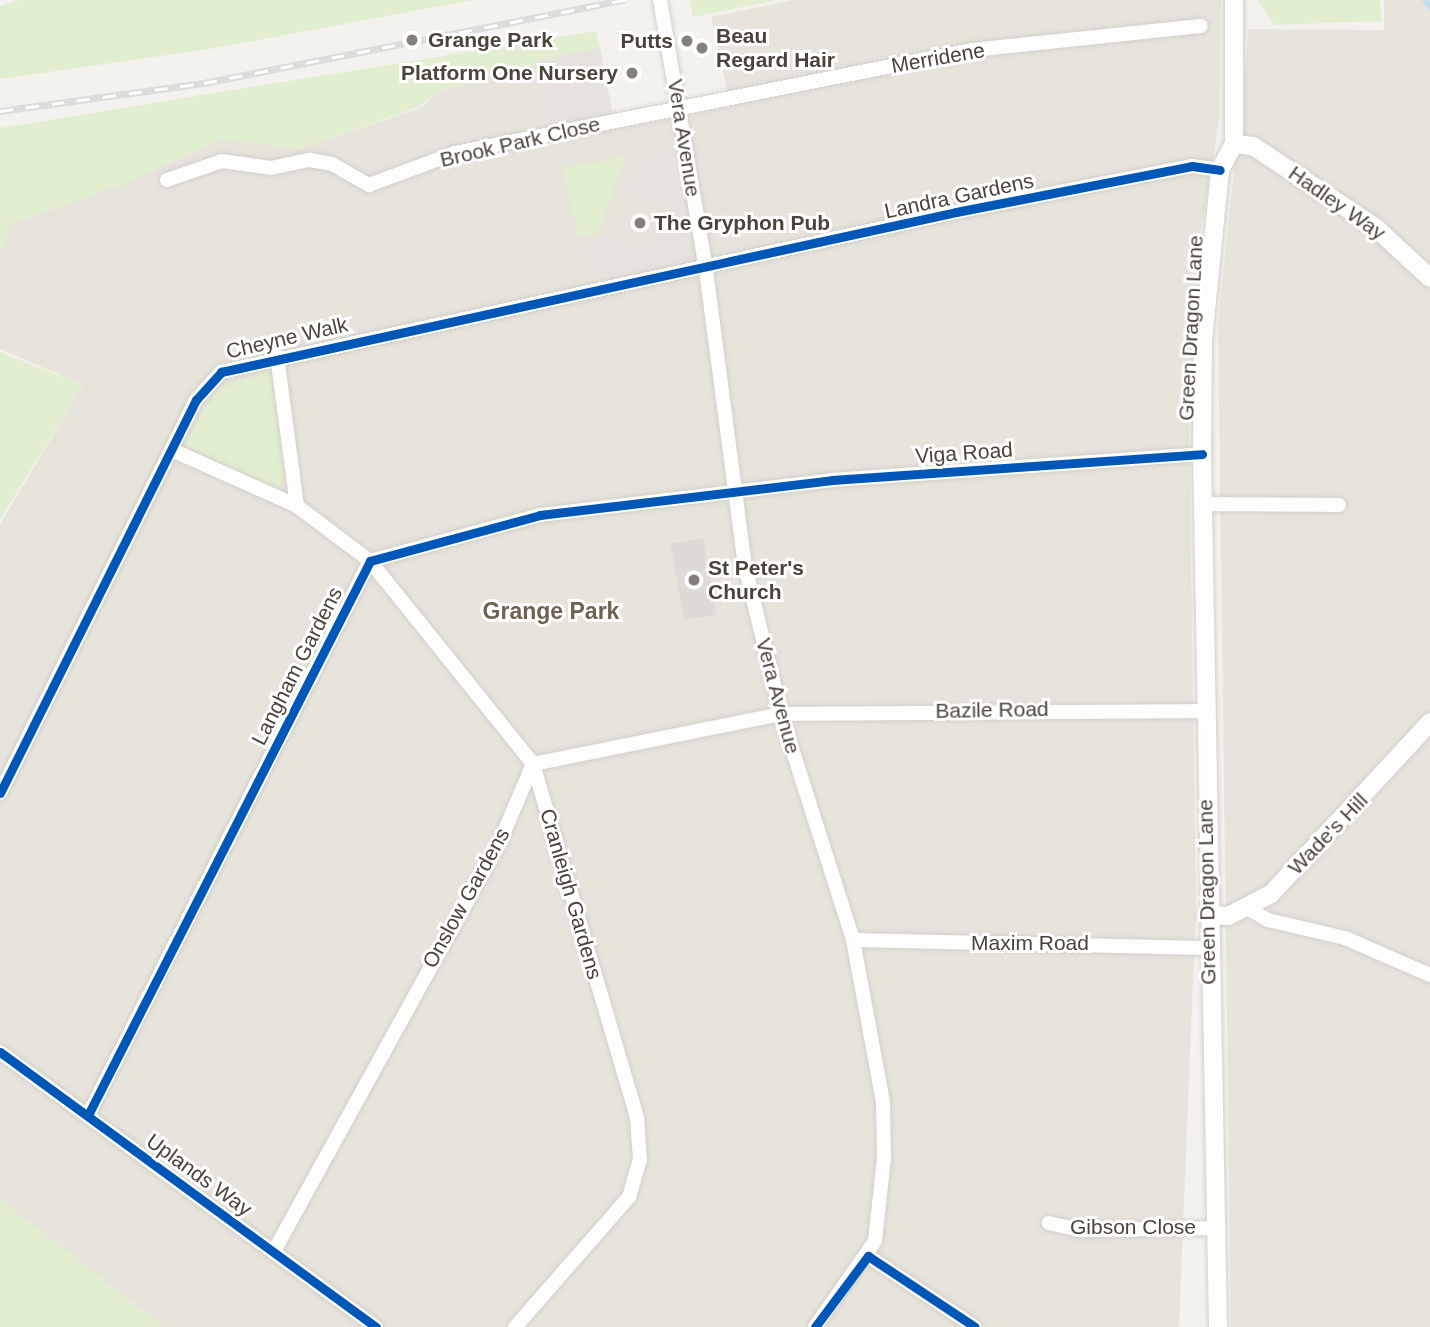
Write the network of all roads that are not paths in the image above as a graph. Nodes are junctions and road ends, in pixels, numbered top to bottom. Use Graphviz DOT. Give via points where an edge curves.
graph roads {
  1 [pos="660,0"];
  2 [pos="1234,0"];
  3 [pos="1201,26"];
  4 [pos="678,109"];
  5 [pos="1234,144"];
  6 [pos="1220,170"];
  7 [pos="167,180"];
  8 [pos="706,270"];
  9 [pos="1430,278"];
  10 [pos="277,356"];
  11 [pos="172,450"];
  12 [pos="1202,454"];
  13 [pos="731,495"];
  14 [pos="1203,505"];
  15 [pos="1339,505"];
  16 [pos="298,506"];
  17 [pos="370,561"];
  18 [pos="1204,711"];
  19 [pos="781,714"];
  20 [pos="1430,722"];
  21 [pos="533,764"];
  22 [pos="0,793"];
  23 [pos="1249,909"];
  24 [pos="1207,915"];
  25 [pos="853,940"];
  26 [pos="1207,948"];
  27 [pos="1430,975"];
  28 [pos="0,1052"];
  29 [pos="88,1115"];
  30 [pos="1049,1223"];
  31 [pos="1217,1228"];
  32 [pos="274,1251"];
  33 [pos="868,1256"];
  34 [pos="376,1327"];
  35 [pos="515,1327"];
  36 [pos="815,1327"];
  37 [pos="975,1327"];
  38 [pos="1218,1327"];
  1 -- 4 [label="street, Vera Avenue"];
  2 -- 5 [label="street, Green Dragon Lane"];
  3 -- 4 [label="street, Merridene" via="972,50"];
  4 -- 7 [label="street, Brook Park Close" via="455,153 369,185 332,164 310,160 271,168 222,161"];
  4 -- 8 [label="street, Vera Avenue"];
  5 -- 6 [label="street, Green Dragon Lane"];
  5 -- 9 [label="street, Hadley Way" via="1253,146 1375,227"];
  6 -- 8 [label="street, Landra Gardens" via="1192,166"];
  6 -- 12 [label="street, Green Dragon Lane" via="1203,341"];
  8 -- 10 [label="street, Cheyne Walk" via="550,295"];
  8 -- 13 [label="street, Vera Avenue"];
  10 -- 11 [label="street, Cheyne Walk" via="221,372 205,383"];
  10 -- 16 [label="street"];
  11 -- 16 [label="street, Cranleigh Gardens"];
  11 -- 22 [label="street, Cheyne Walk"];
  12 -- 13 [label="street, Viga Road" via="832,480"];
  12 -- 14 [label="street, Green Dragon Lane"];
  13 -- 17 [label="street" via="540,515"];
  13 -- 19 [label="street, Vera Avenue"];
  14 -- 15 [label="street"];
  14 -- 18 [label="street, Green Dragon Lane"];
  16 -- 17 [label="street, Cranleigh Gardens"];
  17 -- 21 [label="street, Cranleigh Gardens"];
  17 -- 29 [label="street, Langham Gardens"];
  18 -- 19 [label="street, Bazile Road"];
  18 -- 24 [label="street, Green Dragon Lane"];
  19 -- 21 [label="street"];
  19 -- 25 [label="street, Vera Avenue"];
  20 -- 23 [label="street, Wade's Hill" via="1346,817"];
  21 -- 32 [label="street, Onslow Gardens" via="501,839"];
  21 -- 35 [label="street, Cranleigh Gardens" via="637,1118 640,1159 629,1197"];
  23 -- 24 [label="street"];
  23 -- 27 [label="street" via="1268,920 1345,938"];
  24 -- 26 [label="street, Green Dragon Lane"];
  25 -- 26 [label="street, Maxim Road"];
  25 -- 33 [label="street, Vera Avenue" via="883,1102 880,1217"];
  26 -- 31 [label="street, Green Dragon Lane"];
  28 -- 29 [label="street, Uplands Way"];
  29 -- 32 [label="street, Uplands Way"];
  30 -- 31 [label="street, Gibson Close" via="1079,1230"];
  31 -- 38 [label="street, Green Dragon Lane"];
  32 -- 34 [label="street, Uplands Way"];
  33 -- 36 [label="street, Vera Avenue"];
  33 -- 37 [label="street"];
}
